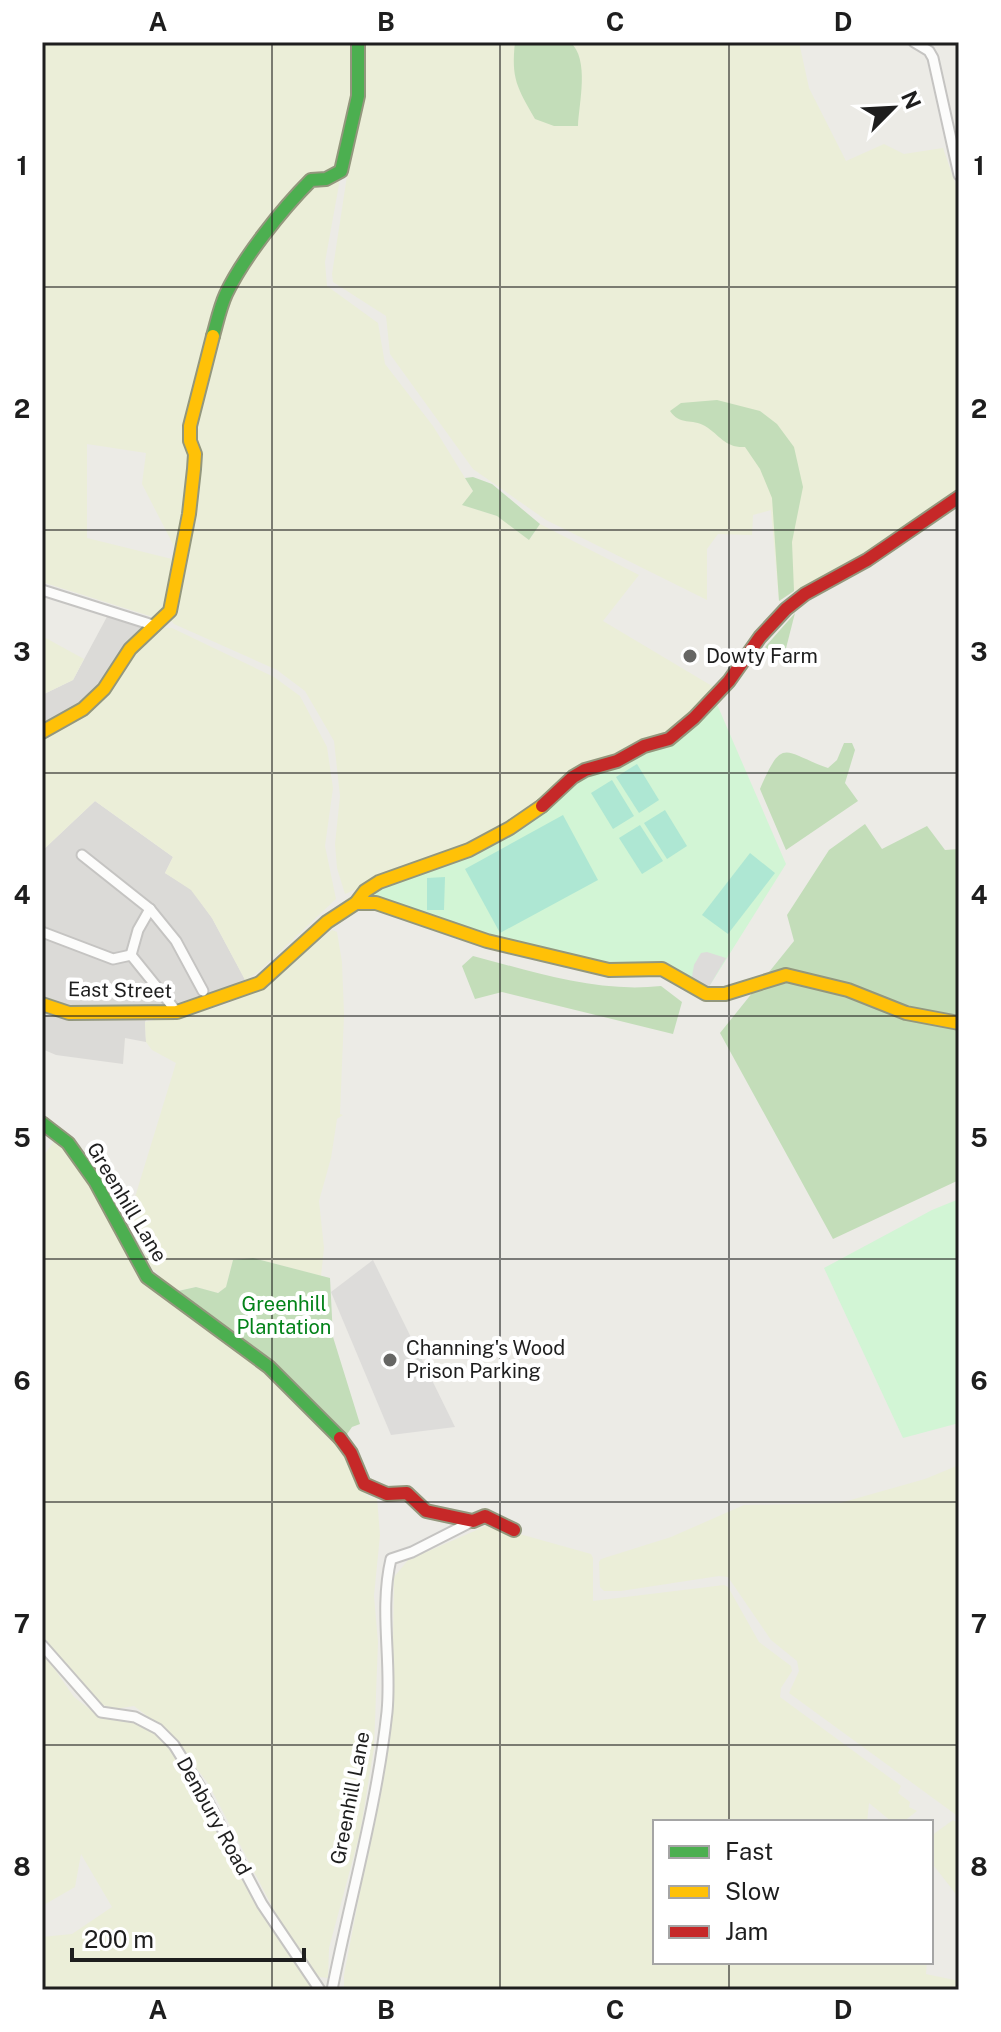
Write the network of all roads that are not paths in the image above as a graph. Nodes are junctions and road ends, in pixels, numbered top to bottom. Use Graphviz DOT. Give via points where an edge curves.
graph roads {
  1 [pos="358,42"];
  2 [pos="914,42"];
  3 [pos="959,175"];
  4 [pos="959,497"];
  5 [pos="42,590"];
  6 [pos="156,626"];
  7 [pos="42,732"];
  8 [pos="82,855"];
  9 [pos="356,903"];
  10 [pos="150,909"];
  11 [pos="42,932"];
  12 [pos="131,955"];
  13 [pos="203,991"];
  14 [pos="42,1004"];
  15 [pos="177,1012"];
  16 [pos="959,1023"];
  17 [pos="42,1123"];
  18 [pos="479,1519"];
  19 [pos="514,1530"];
  20 [pos="42,1645"];
  21 [pos="320,1990"];
  22 [pos="332,1990"];
  1 -- 6 [label="street" via="358,96 341,171 311,180 298,193 236,274 224,298 190,426 194,469 173,601"];
  2 -- 3 [label="street" via="933,58"];
  4 -- 9 [label="street, East Street" via="786,609 729,681 669,739 585,770 510,828 469,850 379,882"];
  5 -- 6 [label="street"];
  6 -- 7 [label="street" via="130,649 104,689 83,709"];
  8 -- 10 [label="street"];
  9 -- 15 [label="street, East Street" via="260,983"];
  9 -- 16 [label="street" via="376,903 487,941 609,970 662,969 706,994 725,994 786,975 848,990 906,1013"];
  10 -- 12 [label="street"];
  10 -- 13 [label="street" via="176,941"];
  11 -- 12 [label="street" via="113,959"];
  12 -- 15 [label="street"];
  14 -- 15 [label="street, East Street" via="69,1013"];
  17 -- 18 [label="street, Greenhill Lane" via="68,1143 95,1181 147,1277 269,1367 336,1433 364,1484 387,1494 407,1493 426,1511"];
  18 -- 19 [label="street"];
  18 -- 22 [label="street, Greenhill Lane" via="391,1559 385,1586 387,1708 381,1756"];
  20 -- 21 [label="street, Denbury Road" via="101,1712 135,1717 174,1745 262,1904"];
}
